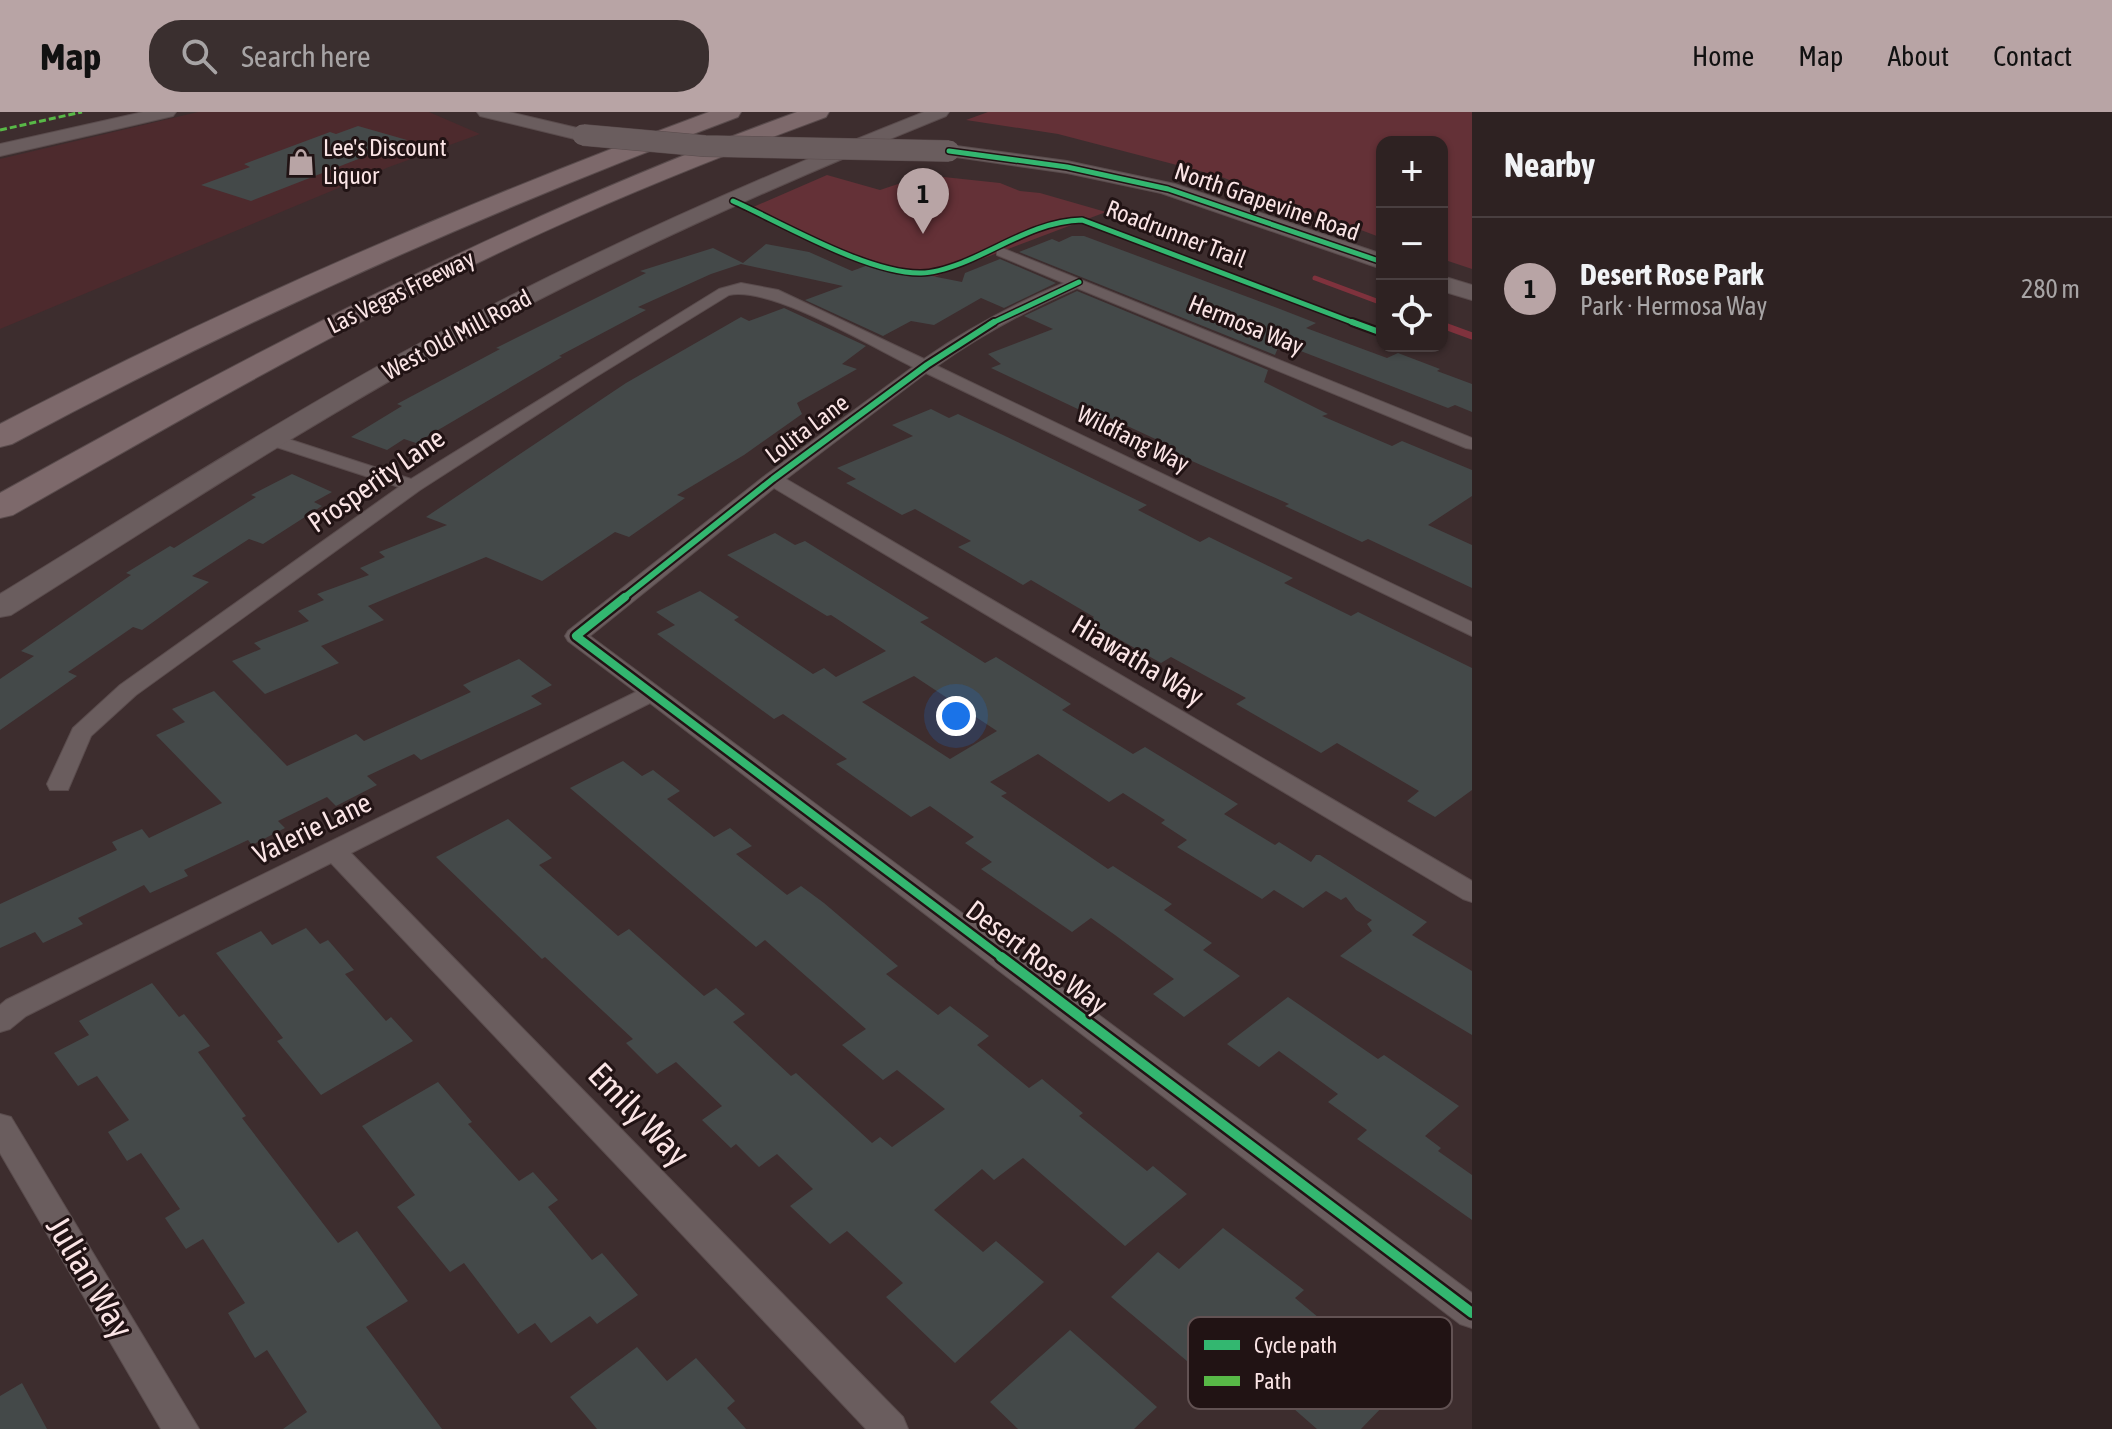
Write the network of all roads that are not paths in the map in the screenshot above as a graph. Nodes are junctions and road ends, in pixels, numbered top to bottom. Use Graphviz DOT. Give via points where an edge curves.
graph roads {
  1 [pos="115,112"];
  2 [pos="167,112"];
  3 [pos="486,112"];
  4 [pos="730,112"];
  5 [pos="818,112"];
  6 [pos="940,112"];
  7 [pos="0,138"];
  8 [pos="0,150"];
  9 [pos="1002,252"];
  10 [pos="1376,260"];
  11 [pos="1079,282"];
  12 [pos="1448,285"];
  13 [pos="773,293"];
  14 [pos="1472,293"];
  15 [pos="927,365"];
  16 [pos="0,437"];
  17 [pos="270,439"];
  18 [pos="1472,444"];
  19 [pos="773,479"];
  20 [pos="413,486"];
  21 [pos="0,507"];
  22 [pos="0,608"];
  23 [pos="1472,630"];
  24 [pos="576,636"];
  25 [pos="653,693"];
  26 [pos="59,784"];
  27 [pos="334,851"];
  28 [pos="1472,893"];
  29 [pos="0,1021"];
  30 [pos="0,1126"];
  31 [pos="1472,1313"];
  32 [pos="181,1429"];
  33 [pos="890,1429"];
  1 -- 7 [label="main road"];
  2 -- 8 [label="main road"];
  3 -- 10 [label="main road, North Grapevine Road, bridge" via="583,135 705,146 949,151 1069,167 1186,194"];
  4 -- 16 [label="highway, Las Vegas Freeway" via="441,225 261,307"];
  5 -- 21 [label="highway, Las Vegas Freeway" via="651,176 493,246 339,321"];
  6 -- 17 [label="main road, West Old Mill Road" via="530,295"];
  9 -- 11 [label="street, Hermosa Way"];
  11 -- 15 [label="street, Lolita Lane" via="971,334"];
  11 -- 18 [label="street, Hermosa Way"];
  12 -- 14 [label="main road"];
  13 -- 15 [label="street, Wildfang Way"];
  13 -- 20 [label="street, Prosperity Lane" via="741,288 724,292"];
  15 -- 19 [label="street, Lolita Lane"];
  15 -- 23 [label="street, Wildfang Way"];
  17 -- 20 [label="street"];
  17 -- 22 [label="main road, West Old Mill Road"];
  19 -- 24 [label="street, Lolita Lane"];
  19 -- 28 [label="street, Hiawatha Way"];
  20 -- 26 [label="street, Prosperity Lane" via="128,690 81,733"];
  24 -- 25 [label="street, Desert Rose Way"];
  25 -- 27 [label="street, Valerie Lane"];
  25 -- 31 [label="street, Desert Rose Way"];
  27 -- 29 [label="street, Valerie Lane" via="16,1008"];
  27 -- 33 [label="street, Emily Way"];
  30 -- 32 [label="street, Julian Way"];
}
